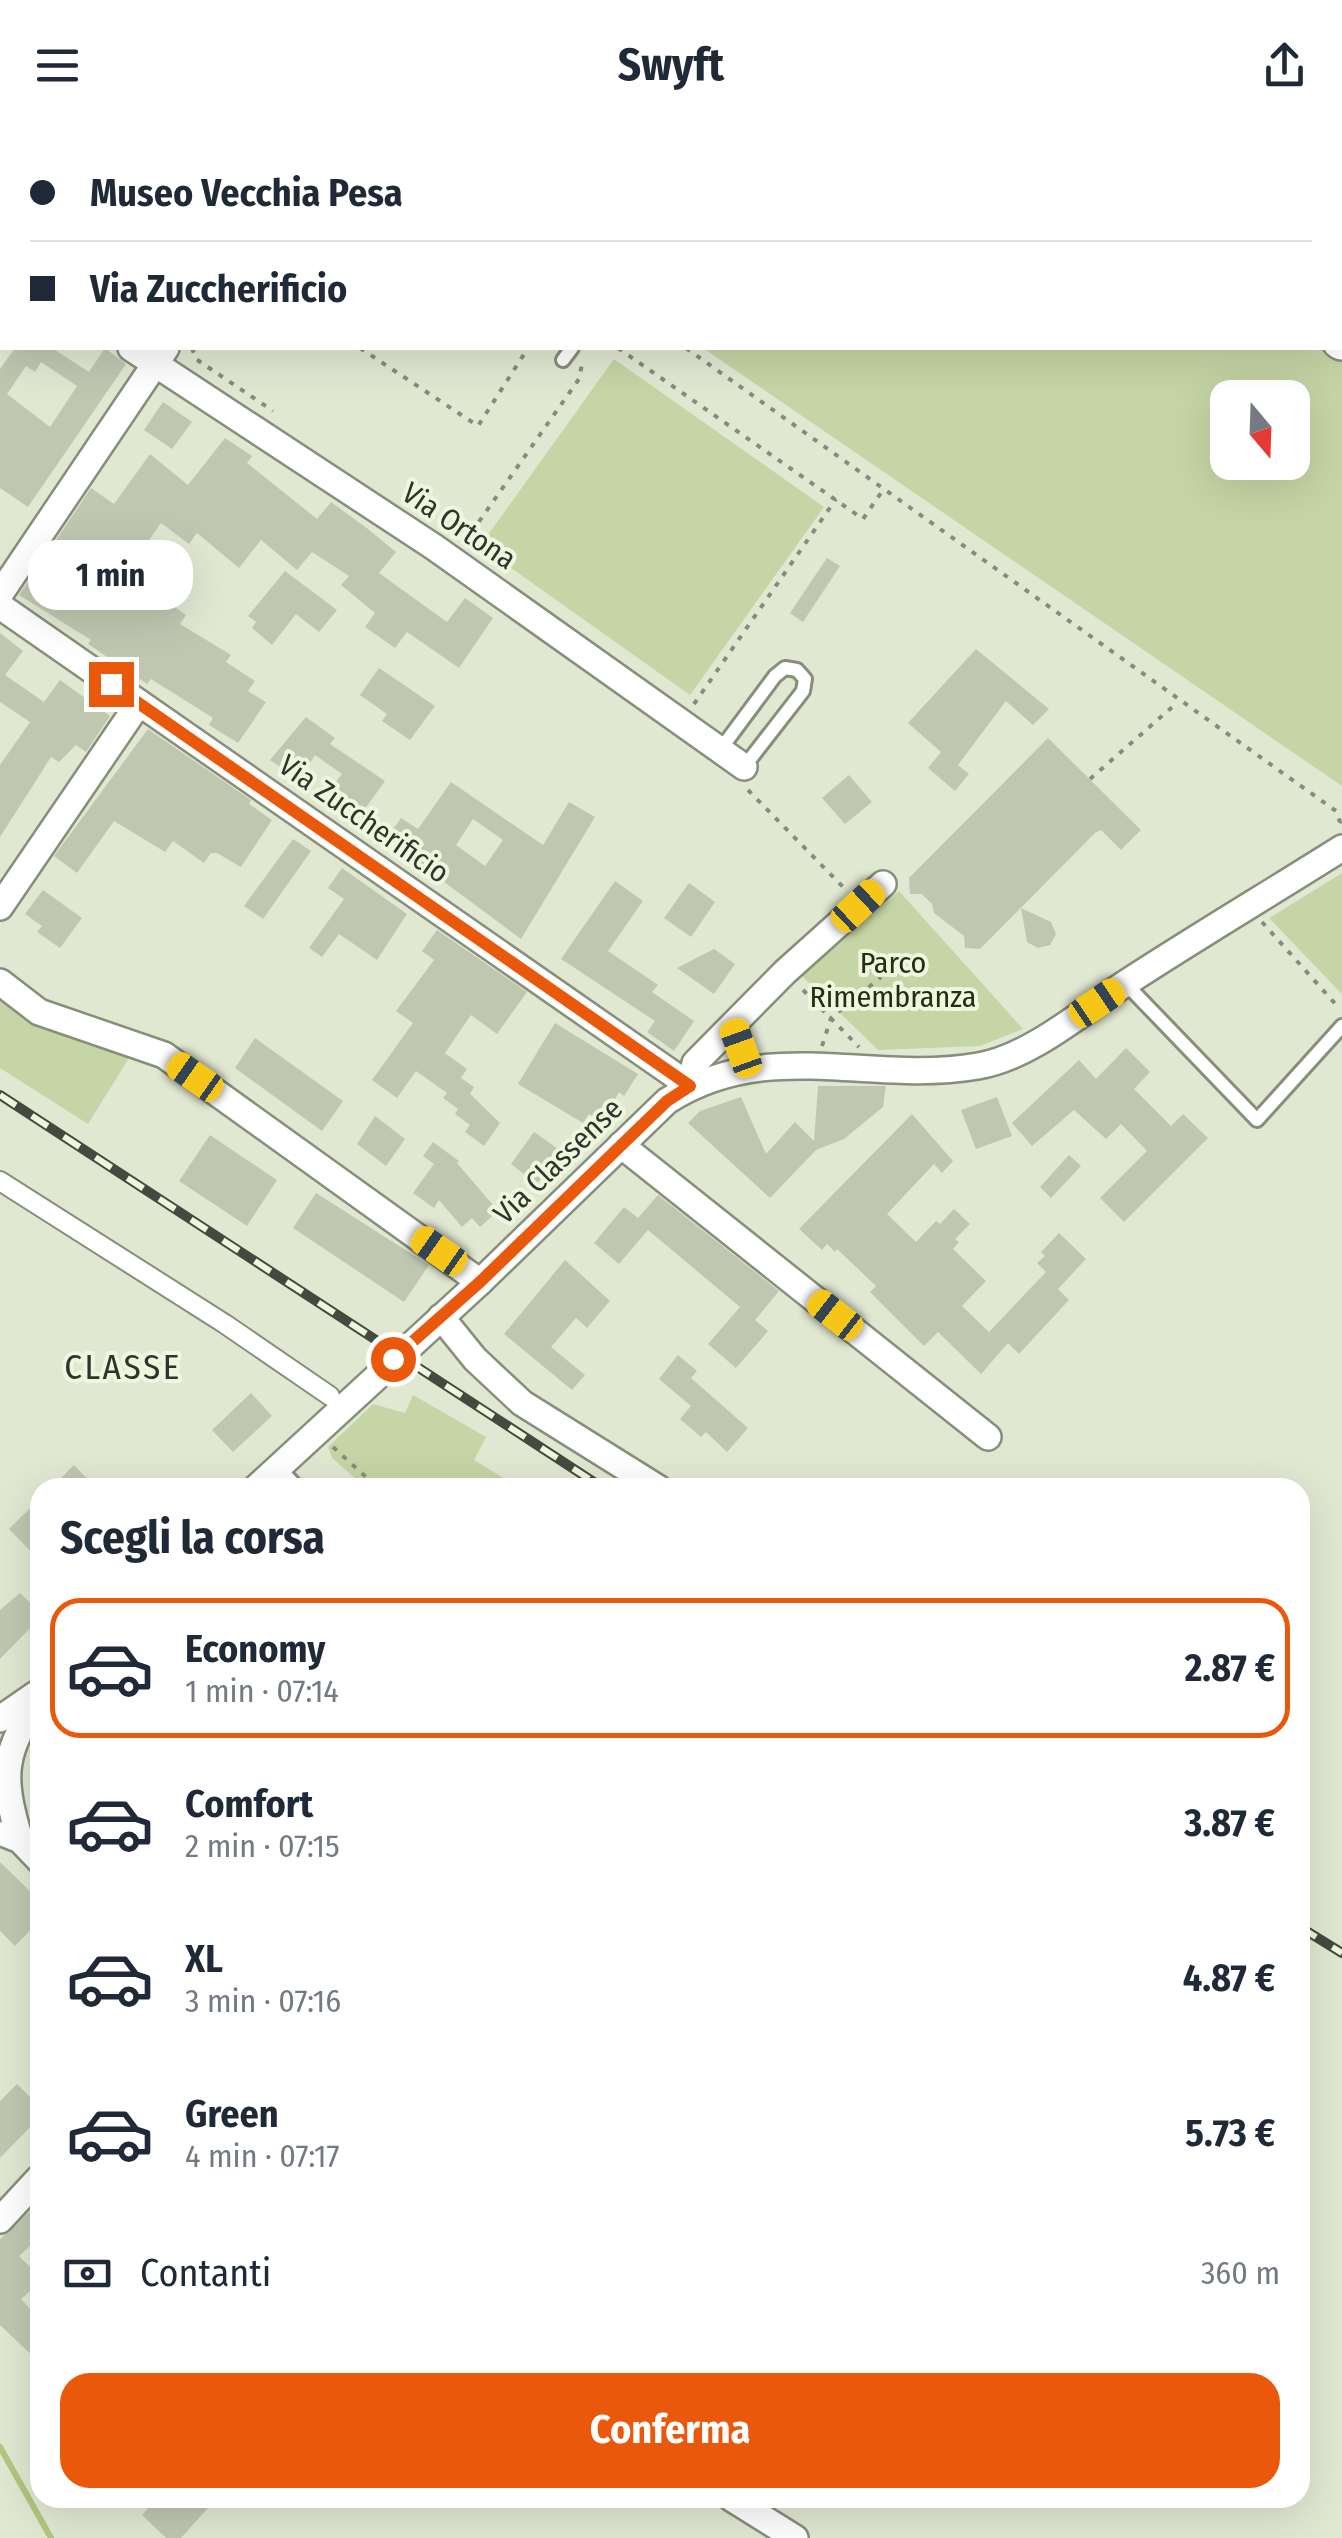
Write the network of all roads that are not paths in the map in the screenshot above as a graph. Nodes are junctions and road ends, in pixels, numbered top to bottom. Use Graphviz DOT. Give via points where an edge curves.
graph roads {
  1 [pos="578,352"];
  2 [pos="161,356"];
  3 [pos="563,360"];
  4 [pos="0,594"];
  5 [pos="0,606"];
  6 [pos="139,703"];
  7 [pos="720,750"];
  8 [pos="744,767"];
  9 [pos="1342,848"];
  10 [pos="883,884"];
  11 [pos="0,907"];
  12 [pos="0,982"];
  13 [pos="1126,984"];
  14 [pos="733,1024"];
  15 [pos="1342,1026"];
  16 [pos="768,1065"];
  17 [pos="690,1086"];
  18 [pos="621,1145"];
  19 [pos="0,1181"];
  20 [pos="480,1282"];
  21 [pos="441,1317"];
  22 [pos="330,1396"];
  23 [pos="988,1436"];
  24 [pos="278,1466"];
  25 [pos="266,1478"];
  26 [pos="291,1478"];
  27 [pos="642,1478"];
  28 [pos="30,1700"];
  29 [pos="30,1711"];
  30 [pos="0,1719"];
  31 [pos="3,1776"];
  32 [pos="10,1836"];
  33 [pos="30,1853"];
  34 [pos="30,2188"];
  35 [pos="0,2220"];
  36 [pos="746,2508"];
  37 [pos="795,2538"];
  1 -- 3 [label="lane"];
  2 -- 4 [label="street"];
  2 -- 7 [label="street, Via Ortona" via="438,541"];
  5 -- 6 [label="street, Via Zuccherificio"];
  6 -- 11 [label="street"];
  6 -- 17 [label="street, Via Zuccherificio"];
  7 -- 8 [label="street, Via Ortona"];
  7 -- 8 [label="lane" via="775,676 785,668 797,670 805,679 803,691"];
  9 -- 13 [label="street, Via Classense"];
  10 -- 14 [label="street"];
  12 -- 20 [label="street" via="40,1012 164,1056"];
  13 -- 15 [label="lane" via="1257,1120"];
  13 -- 16 [label="street, Via Classense" via="1040,1041 981,1066"];
  14 -- 16 [label="street" via="741,1048"];
  14 -- 17 [label="street" via="694,1062"];
  16 -- 17 [label="street, Via Classense"];
  17 -- 18 [label="street, Via Classense"];
  18 -- 20 [label="street, Via Classense"];
  18 -- 23 [label="street"];
  19 -- 22 [label="street"];
  20 -- 21 [label="street, Via Classense"];
  21 -- 24 [label="street, Via Classense"];
  21 -- 27 [label="street" via="522,1403"];
  24 -- 25 [label="street, Via Classense"];
  24 -- 26 [label="lane"];
  28 -- 30 [label="street"];
  29 -- 31 [label="street"];
  31 -- 32 [label="street"];
  32 -- 33 [label="street"];
  34 -- 35 [label="street"];
  36 -- 37 [label="street"];
}
